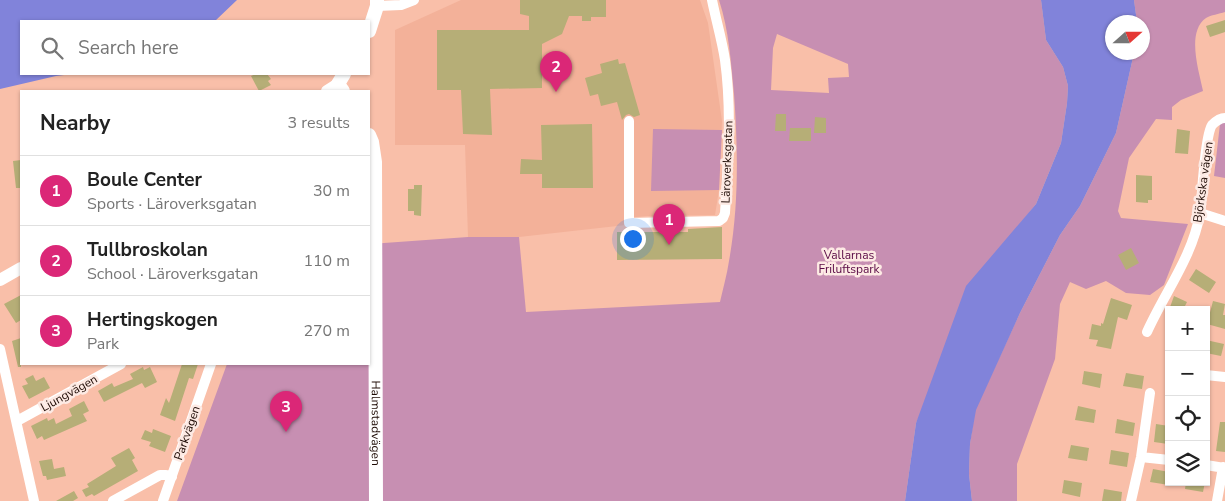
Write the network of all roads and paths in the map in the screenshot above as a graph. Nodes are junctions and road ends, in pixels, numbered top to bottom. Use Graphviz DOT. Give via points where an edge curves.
graph roads {
  1 [pos="414,0"];
  2 [pos="712,0"];
  3 [pos="377,3"];
  4 [pos="370,28"];
  5 [pos="1225,118"];
  6 [pos="628,121"];
  7 [pos="370,137"];
  8 [pos="1200,213"];
  9 [pos="1225,221"];
  10 [pos="20,269"];
  11 [pos="0,280"];
  12 [pos="1147,332"];
  13 [pos="0,350"];
  14 [pos="119,365"];
  15 [pos="211,365"];
  16 [pos="1210,375"];
  17 [pos="1225,377"];
  18 [pos="1150,393"];
  19 [pos="16,421"];
  20 [pos="1141,457"];
  21 [pos="1165,460"];
  22 [pos="1210,465"];
  23 [pos="1224,467"];
  24 [pos="172,477"];
  25 [pos="34,501"];
  26 [pos="113,501"];
  27 [pos="163,501"];
  28 [pos="376,501"];
  29 [pos="1132,501"];
  30 [pos="1217,501"];
  1 -- 3 [label="street" via="401,5"];
  2 -- 6 [label="street, Läroverksgatan" via="723,51 729,106 723,218 719,221 629,223"];
  3 -- 4 [label="main road"];
  5 -- 8 [label="street, Björkska vägen" via="1211,126"];
  7 -- 28 [label="main road, Halmstadvägen" via="376,162"];
  8 -- 9 [label="street"];
  8 -- 12 [label="street, Björkska vägen" via="1196,236 1188,254"];
  10 -- 11 [label="street"];
  13 -- 19 [label="street"];
  14 -- 19 [label="street, Ljungvägen"];
  15 -- 24 [label="street, Parkvägen"];
  16 -- 17 [label="street"];
  18 -- 20 [label="street"];
  19 -- 25 [label="street"];
  20 -- 21 [label="street"];
  20 -- 29 [label="street"];
  22 -- 23 [label="street"];
  23 -- 30 [label="street"];
  24 -- 26 [label="street" via="160,475"];
  24 -- 27 [label="street, Parkvägen"];
}
